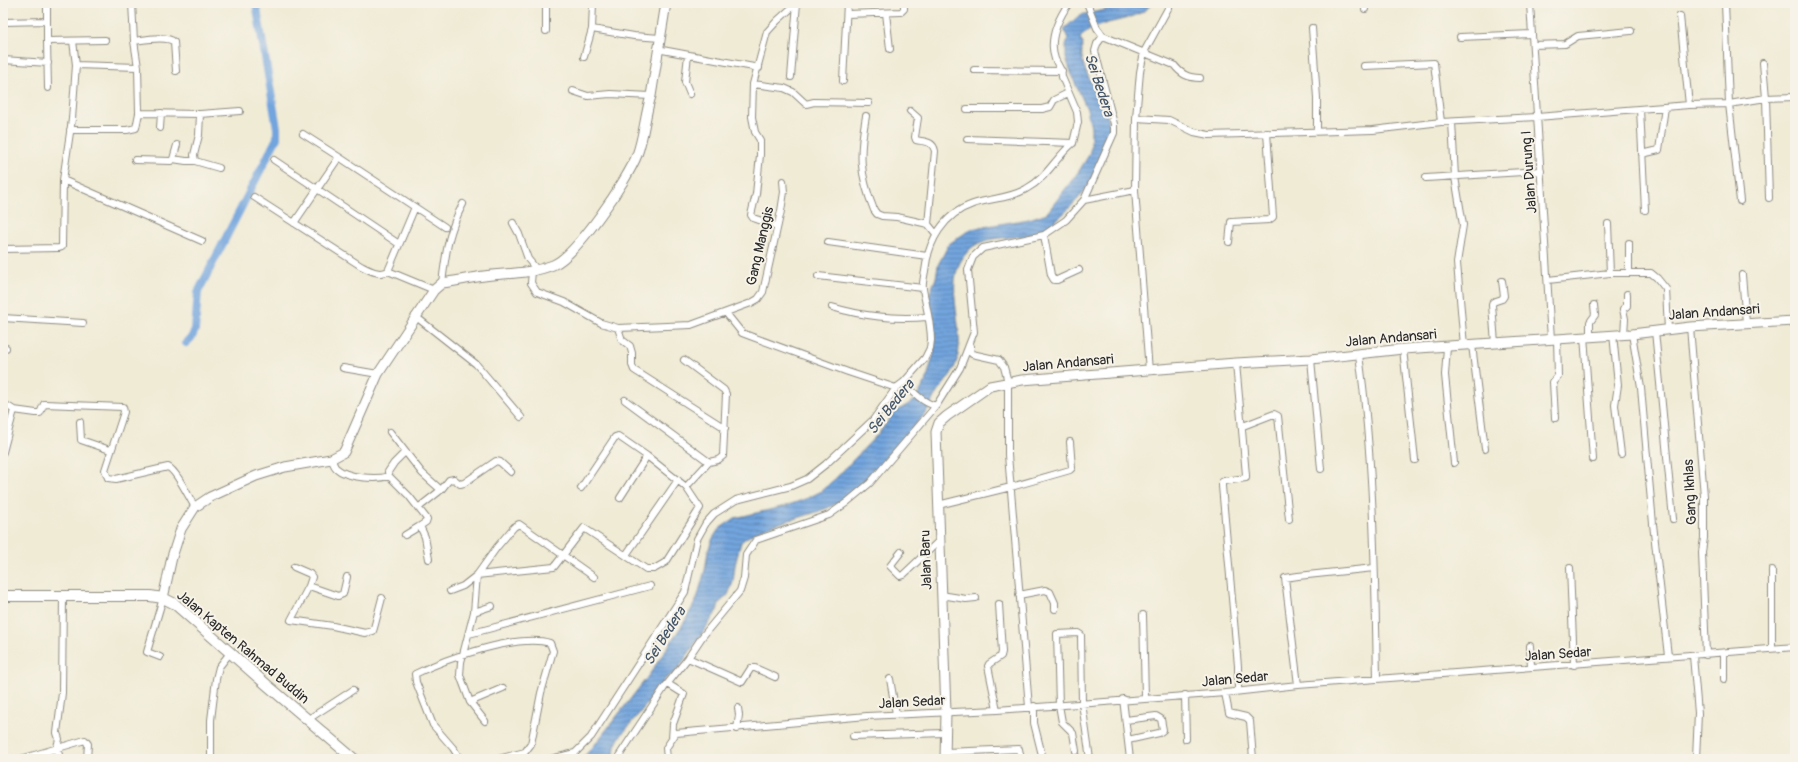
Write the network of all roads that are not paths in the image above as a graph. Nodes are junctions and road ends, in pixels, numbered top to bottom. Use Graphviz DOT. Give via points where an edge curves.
graph roads {
  1 [pos="48,3"];
  2 [pos="132,3"];
  3 [pos="546,3"];
  4 [pos="593,3"];
  5 [pos="666,3"];
  6 [pos="797,3"];
  7 [pos="847,3"];
  8 [pos="904,3"];
  9 [pos="1069,3"];
  10 [pos="1087,3"];
  11 [pos="1171,3"];
  12 [pos="1530,3"];
  13 [pos="1725,3"];
  14 [pos="886,13"];
  15 [pos="847,14"];
  16 [pos="1680,16"];
  17 [pos="47,21"];
  18 [pos="3,22"];
  19 [pos="1312,28"];
  20 [pos="592,29"];
  21 [pos="546,31"];
  22 [pos="1631,32"];
  23 [pos="1532,34"];
  24 [pos="1103,36"];
  25 [pos="1460,37"];
  26 [pos="660,38"];
  27 [pos="105,40"];
  28 [pos="47,41"];
  29 [pos="73,41"];
  30 [pos="134,41"];
  31 [pos="1533,45"];
  32 [pos="657,49"];
  33 [pos="890,49"];
  34 [pos="1144,52"];
  35 [pos="688,54"];
  36 [pos="584,57"];
  37 [pos="3,60"];
  38 [pos="48,63"];
  39 [pos="1763,63"];
  40 [pos="76,65"];
  41 [pos="1364,66"];
  42 [pos="138,68"];
  43 [pos="759,68"];
  44 [pos="176,70"];
  45 [pos="974,70"];
  46 [pos="1062,71"];
  47 [pos="792,77"];
  48 [pos="1200,78"];
  49 [pos="843,81"];
  50 [pos="753,84"];
  51 [pos="48,88"];
  52 [pos="573,91"];
  53 [pos="1068,93"];
  54 [pos="690,94"];
  55 [pos="651,96"];
  56 [pos="1795,96"];
  57 [pos="1766,98"];
  58 [pos="869,103"];
  59 [pos="1730,104"];
  60 [pos="1689,105"];
  61 [pos="1665,107"];
  62 [pos="967,108"];
  63 [pos="1640,109"];
  64 [pos="240,111"];
  65 [pos="910,111"];
  66 [pos="139,113"];
  67 [pos="161,113"];
  68 [pos="200,114"];
  69 [pos="866,116"];
  70 [pos="1537,117"];
  71 [pos="1136,118"];
  72 [pos="1441,122"];
  73 [pos="1452,122"];
  74 [pos="160,128"];
  75 [pos="70,130"];
  76 [pos="1317,131"];
  77 [pos="1267,133"];
  78 [pos="303,134"];
  79 [pos="966,139"];
  80 [pos="1073,143"];
  81 [pos="177,145"];
  82 [pos="1642,154"];
  83 [pos="339,157"];
  84 [pos="173,159"];
  85 [pos="135,160"];
  86 [pos="274,160"];
  87 [pos="195,161"];
  88 [pos="219,168"];
  89 [pos="1541,171"];
  90 [pos="1455,177"];
  91 [pos="1426,178"];
  92 [pos="63,180"];
  93 [pos="783,181"];
  94 [pos="317,189"];
  95 [pos="1135,190"];
  96 [pos="254,197"];
  97 [pos="1769,198"];
  98 [pos="1084,200"];
  99 [pos="1740,200"];
  100 [pos="463,204"];
  101 [pos="415,207"];
  102 [pos="1645,210"];
  103 [pos="294,223"];
  104 [pos="513,223"];
  105 [pos="928,224"];
  106 [pos="1608,224"];
  107 [pos="777,226"];
  108 [pos="445,227"];
  109 [pos="936,234"];
  110 [pos="1044,235"];
  111 [pos="202,241"];
  112 [pos="828,242"];
  113 [pos="1229,242"];
  114 [pos="1629,243"];
  115 [pos="399,244"];
  116 [pos="3,249"];
  117 [pos="926,256"];
  118 [pos="388,270"];
  119 [pos="1079,270"];
  120 [pos="534,271"];
  121 [pos="1629,272"];
  122 [pos="1610,273"];
  123 [pos="1742,275"];
  124 [pos="818,276"];
  125 [pos="1548,280"];
  126 [pos="1502,281"];
  127 [pos="442,283"];
  128 [pos="923,288"];
  129 [pos="434,290"];
  130 [pos="1627,294"];
  131 [pos="1594,306"];
  132 [pos="832,307"];
  133 [pos="726,313"];
  134 [pos="415,316"];
  135 [pos="927,317"];
  136 [pos="3,318"];
  137 [pos="1795,321"];
  138 [pos="83,323"];
  139 [pos="1746,323"];
  140 [pos="1690,327"];
  141 [pos="618,328"];
  142 [pos="1668,330"];
  143 [pos="1655,331"];
  144 [pos="1613,334"];
  145 [pos="1628,334"];
  146 [pos="1587,336"];
  147 [pos="973,338"];
  148 [pos="1554,339"];
  149 [pos="1495,343"];
  150 [pos="1468,345"];
  151 [pos="1447,347"];
  152 [pos="1403,350"];
  153 [pos="1359,355"];
  154 [pos="1312,359"];
  155 [pos="684,360"];
  156 [pos="1236,363"];
  157 [pos="343,368"];
  158 [pos="1149,371"];
  159 [pos="378,374"];
  160 [pos="904,382"];
  161 [pos="1008,382"];
  162 [pos="990,386"];
  163 [pos="896,388"];
  164 [pos="625,400"];
  165 [pos="3,403"];
  166 [pos="934,405"];
  167 [pos="14,410"];
  168 [pos="521,417"];
  169 [pos="1556,418"];
  170 [pos="80,422"];
  171 [pos="1243,426"];
  172 [pos="725,428"];
  173 [pos="390,432"];
  174 [pos="1070,442"];
  175 [pos="1485,449"];
  176 [pos="110,450"];
  177 [pos="3,452"];
  178 [pos="405,452"];
  179 [pos="1621,454"];
  180 [pos="647,456"];
  181 [pos="331,459"];
  182 [pos="1593,459"];
  183 [pos="1415,460"];
  184 [pos="709,462"];
  185 [pos="1454,463"];
  186 [pos="1321,469"];
  187 [pos="511,472"];
  188 [pos="389,476"];
  189 [pos="678,480"];
  190 [pos="686,487"];
  191 [pos="581,488"];
  192 [pos="1011,488"];
  193 [pos="441,490"];
  194 [pos="620,498"];
  195 [pos="938,505"];
  196 [pos="195,507"];
  197 [pos="418,508"];
  198 [pos="1289,519"];
  199 [pos="1673,519"];
  200 [pos="420,526"];
  201 [pos="404,536"];
  202 [pos="940,540"];
  203 [pos="901,552"];
  204 [pos="563,555"];
  205 [pos="626,555"];
  206 [pos="429,559"];
  207 [pos="294,567"];
  208 [pos="1374,568"];
  209 [pos="1570,568"];
  210 [pos="1772,570"];
  211 [pos="477,575"];
  212 [pos="347,577"];
  213 [pos="594,577"];
  214 [pos="309,586"];
  215 [pos="650,586"];
  216 [pos="450,591"];
  217 [pos="941,595"];
  218 [pos="1019,595"];
  219 [pos="3,596"];
  220 [pos="63,596"];
  221 [pos="163,598"];
  222 [pos="382,598"];
  223 [pos="976,598"];
  224 [pos="999,604"];
  225 [pos="492,606"];
  226 [pos="1055,609"];
  227 [pos="474,612"];
  228 [pos="1143,615"];
  229 [pos="469,634"];
  230 [pos="1530,646"];
  231 [pos="1795,647"];
  232 [pos="1772,648"];
  233 [pos="230,652"];
  234 [pos="1724,653"];
  235 [pos="463,655"];
  236 [pos="1706,655"];
  237 [pos="1668,656"];
  238 [pos="1693,656"];
  239 [pos="160,657"];
  240 [pos="688,658"];
  241 [pos="1574,665"];
  242 [pos="1531,667"];
  243 [pos="775,677"];
  244 [pos="890,679"];
  245 [pos="1377,679"];
  246 [pos="1724,679"];
  247 [pos="668,684"];
  248 [pos="1298,685"];
  249 [pos="503,688"];
  250 [pos="353,690"];
  251 [pos="1238,691"];
  252 [pos="1225,693"];
  253 [pos="1185,695"];
  254 [pos="1145,697"];
  255 [pos="1123,699"];
  256 [pos="470,702"];
  257 [pos="1082,703"];
  258 [pos="1059,705"];
  259 [pos="1031,707"];
  260 [pos="738,708"];
  261 [pos="997,710"];
  262 [pos="946,712"];
  263 [pos="896,714"];
  264 [pos="307,720"];
  265 [pos="1126,720"];
  266 [pos="485,722"];
  267 [pos="737,729"];
  268 [pos="946,733"];
  269 [pos="853,736"];
  270 [pos="672,739"];
  271 [pos="1186,739"];
  272 [pos="1128,740"];
  273 [pos="57,747"];
  274 [pos="1076,751"];
  275 [pos="945,755"];
  276 [pos="21,759"];
  277 [pos="60,759"];
  278 [pos="87,759"];
  279 [pos="211,759"];
  280 [pos="354,759"];
  281 [pos="460,759"];
  282 [pos="498,759"];
  283 [pos="551,759"];
  284 [pos="617,759"];
  285 [pos="667,759"];
  286 [pos="1020,759"];
  287 [pos="1043,759"];
  288 [pos="1090,759"];
  289 [pos="1130,759"];
  290 [pos="1253,759"];
  291 [pos="1696,759"];
  1 -- 17 [label="street"];
  2 -- 30 [label="street"];
  3 -- 21 [label="street"];
  4 -- 20 [label="street"];
  5 -- 26 [label="street"];
  6 -- 43 [label="street" via="767,32"];
  6 -- 47 [label="street"];
  7 -- 15 [label="street"];
  8 -- 14 [label="street" via="903,11"];
  9 -- 46 [label="street" via="1055,29 1053,44 1055,58"];
  10 -- 24 [label="street"];
  11 -- 34 [label="street"];
  12 -- 23 [label="street, Jalan Durung I"];
  13 -- 59 [label="street"];
  14 -- 15 [label="street"];
  14 -- 33 [label="street"];
  15 -- 49 [label="street"];
  16 -- 60 [label="street"];
  17 -- 18 [label="street"];
  17 -- 28 [label="street"];
  19 -- 76 [label="street"];
  20 -- 26 [label="street"];
  20 -- 36 [label="street"];
  22 -- 31 [label="street" via="1581,35 1565,44"];
  23 -- 25 [label="street"];
  23 -- 31 [label="street, Jalan Durung I"];
  24 -- 34 [label="street"];
  24 -- 98 [label="street" via="1096,44 1095,51 1114,124 1114,133"];
  26 -- 32 [label="street"];
  27 -- 29 [label="street"];
  28 -- 29 [label="street"];
  28 -- 38 [label="street"];
  29 -- 40 [label="street"];
  30 -- 42 [label="street"];
  30 -- 44 [label="street" via="164,38 174,42"];
  31 -- 70 [label="street, Jalan Durung I"];
  32 -- 35 [label="street"];
  32 -- 55 [label="street"];
  34 -- 48 [label="street" via="1174,65 1179,72 1191,78"];
  34 -- 71 [label="street"];
  35 -- 43 [label="street"];
  35 -- 54 [label="street" via="685,82"];
  37 -- 38 [label="street"];
  38 -- 51 [label="street"];
  39 -- 57 [label="street"];
  40 -- 42 [label="street"];
  40 -- 75 [label="street"];
  41 -- 72 [label="street" via="1434,63"];
  42 -- 66 [label="street"];
  43 -- 50 [label="street"];
  45 -- 46 [label="street"];
  46 -- 53 [label="street"];
  50 -- 58 [label="street" via="784,88 793,92 806,104"];
  50 -- 107 [label="street" via="752,117 760,140 760,155 751,215"];
  52 -- 55 [label="street" via="588,96"];
  53 -- 62 [label="street" via="1054,100 1050,107 1042,109"];
  53 -- 80 [label="street" via="1078,122"];
  55 -- 120 [label="street" via="637,156 625,179 596,220 561,260"];
  56 -- 57 [label="street"];
  57 -- 59 [label="street"];
  57 -- 97 [label="street"];
  59 -- 60 [label="street"];
  59 -- 99 [label="street"];
  60 -- 61 [label="street"];
  61 -- 63 [label="street"];
  61 -- 82 [label="street" via="1659,150"];
  63 -- 70 [label="street"];
  63 -- 82 [label="street"];
  64 -- 68 [label="street"];
  65 -- 105 [label="street" via="918,118 916,140 932,143 935,151"];
  66 -- 67 [label="street"];
  66 -- 75 [label="street" via="136,128"];
  67 -- 68 [label="street"];
  67 -- 74 [label="street"];
  68 -- 87 [label="street"];
  69 -- 105 [label="street" via="861,162 874,210 882,216"];
  70 -- 73 [label="street"];
  70 -- 89 [label="street, Jalan Durung I"];
  71 -- 77 [label="street" via="1169,120 1194,132 1209,135"];
  71 -- 95 [label="street"];
  72 -- 73 [label="street"];
  72 -- 76 [label="street" via="1373,130"];
  73 -- 90 [label="street"];
  75 -- 92 [label="street"];
  76 -- 77 [label="street"];
  77 -- 113 [label="street" via="1273,217 1269,220 1231,222"];
  78 -- 83 [label="street"];
  79 -- 80 [label="street"];
  80 -- 109 [label="street" via="1064,150 1048,173 1032,186 1016,195 973,204 960,210 950,217"];
  81 -- 84 [label="street"];
  82 -- 102 [label="street"];
  83 -- 94 [label="street"];
  83 -- 101 [label="street"];
  84 -- 85 [label="street"];
  84 -- 87 [label="street"];
  86 -- 94 [label="street"];
  87 -- 88 [label="street"];
  89 -- 90 [label="street"];
  89 -- 125 [label="street, Jalan Durung I"];
  90 -- 91 [label="street"];
  90 -- 150 [label="street" via="1463,225 1457,263"];
  92 -- 111 [label="street"];
  92 -- 116 [label="street" via="62,247"];
  93 -- 107 [label="street, Gang Manggis" via="784,192"];
  94 -- 103 [label="street"];
  94 -- 115 [label="street"];
  95 -- 98 [label="street"];
  95 -- 158 [label="street"];
  96 -- 103 [label="street"];
  98 -- 110 [label="street" via="1066,220"];
  100 -- 127 [label="street" via="453,223 446,250"];
  101 -- 108 [label="street"];
  101 -- 115 [label="street"];
  103 -- 118 [label="street" via="365,268 384,273"];
  104 -- 120 [label="street"];
  105 -- 109 [label="street"];
  106 -- 122 [label="street"];
  107 -- 133 [label="street, Gang Manggis" via="761,295 751,303"];
  109 -- 117 [label="street"];
  110 -- 119 [label="street" via="1054,280"];
  110 -- 147 [label="street" via="983,248 973,257 968,270"];
  112 -- 117 [label="street"];
  114 -- 121 [label="street"];
  115 -- 118 [label="street"];
  117 -- 128 [label="street"];
  118 -- 129 [label="street"];
  120 -- 127 [label="street"];
  120 -- 141 [label="street, Gang Manggis" via="531,283 537,292 564,302 600,323"];
  121 -- 122 [label="street"];
  121 -- 142 [label="street" via="1652,273 1666,289"];
  122 -- 125 [label="street"];
  123 -- 139 [label="street"];
  124 -- 128 [label="street"];
  125 -- 148 [label="street, Jalan Durung I"];
  126 -- 149 [label="street" via="1504,296 1492,304"];
  127 -- 129 [label="street"];
  128 -- 135 [label="street"];
  129 -- 134 [label="street"];
  130 -- 145 [label="street" via="1627,306 1623,309"];
  131 -- 146 [label="street" via="1595,315 1590,322"];
  132 -- 135 [label="street" via="902,319"];
  133 -- 141 [label="street, Gang Manggis" via="691,325"];
  133 -- 163 [label="street" via="742,333"];
  134 -- 159 [label="street"];
  134 -- 168 [label="street" via="476,364"];
  135 -- 160 [label="street" via="931,331 930,348 925,358"];
  136 -- 138 [label="street"];
  137 -- 139 [label="street, Jalan Andansari"];
  139 -- 140 [label="street, Jalan Andansari"];
  140 -- 142 [label="street, Jalan Andansari"];
  140 -- 236 [label="street, Gang Ikhlas" via="1704,496 1702,552"];
  141 -- 172 [label="street" via="622,340 630,346 634,370"];
  142 -- 143 [label="street, Jalan Andansari"];
  143 -- 145 [label="street, Jalan Andansari"];
  143 -- 199 [label="street"];
  144 -- 145 [label="street, Jalan Andansari"];
  144 -- 146 [label="street, Jalan Andansari"];
  144 -- 179 [label="street" via="1618,385 1615,405"];
  145 -- 237 [label="street" via="1641,388"];
  146 -- 148 [label="street, Jalan Andansari"];
  146 -- 182 [label="street"];
  147 -- 161 [label="street" via="970,352 975,356 999,360"];
  147 -- 166 [label="street" via="960,368"];
  148 -- 149 [label="street, Jalan Andansari"];
  148 -- 169 [label="street, Jalan Durung I" via="1558,376 1553,382"];
  149 -- 150 [label="street, Jalan Andansari"];
  150 -- 151 [label="street, Jalan Andansari"];
  150 -- 175 [label="street"];
  151 -- 152 [label="street, Jalan Andansari"];
  151 -- 185 [label="street" via="1445,375"];
  152 -- 153 [label="street, Jalan Andansari"];
  152 -- 183 [label="street"];
  153 -- 154 [label="street, Jalan Andansari"];
  153 -- 208 [label="street" via="1368,447"];
  154 -- 156 [label="street, Jalan Andansari"];
  154 -- 186 [label="street"];
  155 -- 172 [label="street" via="726,392"];
  156 -- 158 [label="street, Jalan Andansari"];
  156 -- 171 [label="street"];
  157 -- 159 [label="street"];
  158 -- 161 [label="street, Jalan Andansari"];
  159 -- 181 [label="street" via="344,452"];
  160 -- 163 [label="street"];
  160 -- 166 [label="street" via="912,392"];
  161 -- 162 [label="street, Jalan Andansari"];
  161 -- 192 [label="street" via="1008,455"];
  162 -- 195 [label="street, Jalan Baru" via="939,423 936,432"];
  163 -- 283 [label="street" via="872,420 807,479 791,486 736,500 714,514 697,539 685,592 591,737 575,754"];
  164 -- 184 [label="street"];
  165 -- 167 [label="street"];
  166 -- 240 [label="street" via="870,483 846,503 829,515 756,540 746,555 740,590"];
  167 -- 176 [label="street" via="39,413 44,404 120,405 125,408"];
  167 -- 177 [label="street"];
  170 -- 176 [label="street" via="81,440"];
  171 -- 198 [label="street" via="1274,414 1278,416"];
  171 -- 251 [label="street" via="1246,478 1222,482"];
  172 -- 184 [label="street" via="723,456"];
  173 -- 178 [label="street"];
  174 -- 192 [label="street" via="1070,470"];
  176 -- 196 [label="street" via="105,470 108,478 116,479 168,467"];
  178 -- 188 [label="street" via="388,472"];
  178 -- 193 [label="street" via="422,473"];
  180 -- 189 [label="street"];
  180 -- 191 [label="street" via="621,437 615,437"];
  180 -- 194 [label="street"];
  181 -- 188 [label="street" via="337,468 354,476"];
  181 -- 196 [label="street" via="285,467 256,476 210,497"];
  184 -- 190 [label="street"];
  187 -- 193 [label="street" via="496,461 464,483 449,480"];
  188 -- 197 [label="street"];
  189 -- 190 [label="street"];
  189 -- 205 [label="street"];
  190 -- 205 [label="street" via="700,508 666,562 654,569 646,568"];
  192 -- 195 [label="street"];
  192 -- 218 [label="street"];
  193 -- 197 [label="street"];
  195 -- 202 [label="street, Jalan Baru"];
  196 -- 221 [label="street" via="181,529"];
  197 -- 200 [label="street" via="427,520"];
  200 -- 201 [label="street"];
  200 -- 206 [label="street"];
  202 -- 203 [label="street" via="900,576 890,566"];
  202 -- 217 [label="street, Jalan Baru"];
  204 -- 205 [label="street" via="584,528"];
  204 -- 211 [label="street" via="554,567"];
  204 -- 211 [label="street" via="519,524 497,547"];
  204 -- 213 [label="street"];
  207 -- 214 [label="street" via="311,575"];
  208 -- 245 [label="street"];
  208 -- 248 [label="street" via="1285,578"];
  209 -- 241 [label="street"];
  210 -- 232 [label="street"];
  211 -- 216 [label="street" via="464,586"];
  211 -- 227 [label="street"];
  212 -- 214 [label="street" via="343,594 338,596"];
  214 -- 222 [label="street" via="291,620 370,632 374,628"];
  215 -- 229 [label="street"];
  217 -- 223 [label="street"];
  217 -- 262 [label="street, Jalan Baru"];
  218 -- 226 [label="street" via="1045,590 1050,592"];
  218 -- 259 [label="street"];
  219 -- 220 [label="main road, Jalan Kapten Rahmad Buddin"];
  220 -- 221 [label="main road, Jalan Kapten Rahmad Buddin"];
  220 -- 273 [label="street" via="62,692"];
  221 -- 233 [label="main road, Jalan Kapten Rahmad Buddin" via="175,604"];
  221 -- 239 [label="street" via="147,652"];
  224 -- 261 [label="street" via="1002,652 1001,656 988,666"];
  225 -- 227 [label="street"];
  227 -- 229 [label="street"];
  228 -- 254 [label="street"];
  229 -- 235 [label="street"];
  230 -- 242 [label="street"];
  231 -- 232 [label="street, Jalan Sedar"];
  232 -- 234 [label="street, Jalan Sedar"];
  233 -- 264 [label="main road, Jalan Kapten Rahmad Buddin"];
  233 -- 279 [label="street" via="219,667 216,679 211,720"];
  234 -- 236 [label="street, Jalan Sedar"];
  234 -- 246 [label="street"];
  235 -- 256 [label="street" via="460,675"];
  235 -- 281 [label="street" via="415,676 433,725"];
  235 -- 282 [label="street" via="504,644 531,641 550,643 552,647 553,652 529,748 525,752"];
  236 -- 238 [label="street, Jalan Sedar"];
  237 -- 238 [label="street, Jalan Sedar"];
  237 -- 241 [label="street, Jalan Sedar"];
  238 -- 291 [label="street" via="1698,713"];
  240 -- 243 [label="street" via="742,682 751,668"];
  240 -- 247 [label="street"];
  241 -- 242 [label="street, Jalan Sedar"];
  242 -- 245 [label="street, Jalan Sedar"];
  244 -- 263 [label="street"];
  245 -- 248 [label="street, Jalan Sedar"];
  247 -- 270 [label="street" via="684,694 673,724"];
  247 -- 284 [label="street"];
  248 -- 251 [label="street, Jalan Sedar"];
  249 -- 256 [label="street"];
  250 -- 264 [label="street"];
  251 -- 252 [label="street, Jalan Sedar"];
  252 -- 253 [label="street, Jalan Sedar"];
  252 -- 290 [label="street" via="1229,713 1246,717 1250,721"];
  253 -- 254 [label="street, Jalan Sedar"];
  253 -- 271 [label="street"];
  254 -- 255 [label="street, Jalan Sedar"];
  255 -- 257 [label="street, Jalan Sedar"];
  255 -- 265 [label="street"];
  256 -- 266 [label="street"];
  257 -- 258 [label="street, Jalan Sedar"];
  257 -- 258 [label="street" via="1081,635 1057,634"];
  257 -- 288 [label="street"];
  258 -- 259 [label="street, Jalan Sedar"];
  258 -- 274 [label="street" via="1062,722 1073,733"];
  259 -- 261 [label="street, Jalan Sedar"];
  259 -- 287 [label="street"];
  260 -- 267 [label="street"];
  261 -- 262 [label="street, Jalan Sedar"];
  262 -- 263 [label="street, Jalan Sedar"];
  262 -- 268 [label="street, Jalan Baru"];
  263 -- 267 [label="street, Jalan Sedar"];
  264 -- 280 [label="main road, Jalan Kapten Rahmad Buddin"];
  265 -- 272 [label="street"];
  265 -- 272 [label="street" via="1156,716 1161,719 1163,728 1159,733"];
  267 -- 270 [label="street, Jalan Sedar" via="699,730 676,734"];
  268 -- 269 [label="street"];
  268 -- 275 [label="street, Jalan Baru"];
  270 -- 285 [label="street" via="666,748"];
  272 -- 289 [label="street"];
  273 -- 276 [label="street"];
  273 -- 277 [label="street"];
  273 -- 278 [label="street" via="85,740 88,744"];
  275 -- 286 [label="street" via="1019,749"];
}
